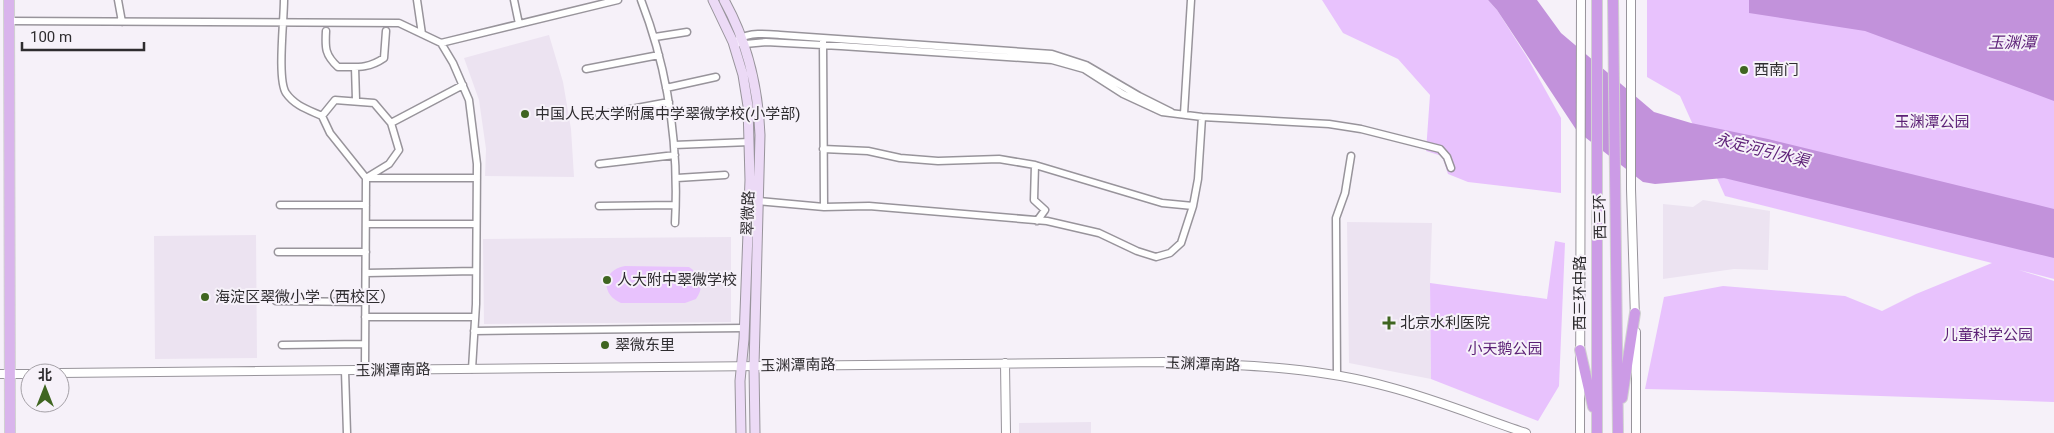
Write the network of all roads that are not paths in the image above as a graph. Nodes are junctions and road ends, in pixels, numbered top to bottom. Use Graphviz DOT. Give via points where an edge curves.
graph roads {
  1 [pos="9,0"];
  2 [pos="118,0"];
  3 [pos="284,0"];
  4 [pos="417,0"];
  5 [pos="514,0"];
  6 [pos="618,0"];
  7 [pos="641,0"];
  8 [pos="712,0"];
  9 [pos="724,0"];
  10 [pos="1190,0"];
  11 [pos="1580,0"];
  12 [pos="1596,0"];
  13 [pos="1613,0"];
  14 [pos="1631,0"];
  15 [pos="10,21"];
  16 [pos="122,22"];
  17 [pos="284,23"];
  18 [pos="519,24"];
  19 [pos="326,31"];
  20 [pos="386,31"];
  21 [pos="687,32"];
  22 [pos="422,34"];
  23 [pos="655,37"];
  24 [pos="824,38"];
  25 [pos="743,40"];
  26 [pos="733,42"];
  27 [pos="441,43"];
  28 [pos="823,46"];
  29 [pos="659,55"];
  30 [pos="355,67"];
  31 [pos="586,69"];
  32 [pos="716,77"];
  33 [pos="463,85"];
  34 [pos="666,88"];
  35 [pos="356,100"];
  36 [pos="670,102"];
  37 [pos="1172,112"];
  38 [pos="1184,114"];
  39 [pos="599,115"];
  40 [pos="322,116"];
  41 [pos="1202,117"];
  42 [pos="391,123"];
  43 [pos="750,142"];
  44 [pos="674,145"];
  45 [pos="823,149"];
  46 [pos="675,154"];
  47 [pos="1351,156"];
  48 [pos="599,164"];
  49 [pos="1035,166"];
  50 [pos="1450,168"];
  51 [pos="725,175"];
  52 [pos="366,178"];
  53 [pos="477,178"];
  54 [pos="677,178"];
  55 [pos="758,201"];
  56 [pos="280,205"];
  57 [pos="366,205"];
  58 [pos="676,205"];
  59 [pos="599,206"];
  60 [pos="1193,206"];
  61 [pos="824,207"];
  62 [pos="1037,221"];
  63 [pos="674,223"];
  64 [pos="366,224"];
  65 [pos="476,224"];
  66 [pos="278,252"];
  67 [pos="366,252"];
  68 [pos="476,271"];
  69 [pos="366,273"];
  70 [pos="276,301"];
  71 [pos="366,302"];
  72 [pos="1635,313"];
  73 [pos="365,317"];
  74 [pos="475,317"];
  75 [pos="745,328"];
  76 [pos="474,331"];
  77 [pos="365,344"];
  78 [pos="282,345"];
  79 [pos="1580,350"];
  80 [pos="1005,363"];
  81 [pos="742,365"];
  82 [pos="754,366"];
  83 [pos="472,369"];
  84 [pos="365,370"];
  85 [pos="346,371"];
  86 [pos="70,373"];
  87 [pos="5,374"];
  88 [pos="20,374"];
  89 [pos="1337,375"];
  90 [pos="1597,429"];
  91 [pos="1618,431"];
  92 [pos="10,433"];
  93 [pos="347,433"];
  94 [pos="741,433"];
  95 [pos="755,433"];
  96 [pos="1006,433"];
  97 [pos="1526,433"];
  98 [pos="1580,433"];
  99 [pos="1636,433"];
  1 -- 15 [label="main road"];
  2 -- 16 [label="street"];
  3 -- 17 [label="street"];
  4 -- 22 [label="street"];
  5 -- 18 [label="street"];
  6 -- 18 [label="street"];
  7 -- 23 [label="street"];
  8 -- 26 [label="main road, 翠微路"];
  9 -- 25 [label="main road, 翠微路"];
  10 -- 38 [label="street"];
  11 -- 79 [label="street, 西三环中路"];
  12 -- 90 [label="highway, 西三环"];
  13 -- 91 [label="highway, 西三环"];
  14 -- 72 [label="street"];
  15 -- 16 [label="street"];
  15 -- 87 [label="main road"];
  16 -- 17 [label="street"];
  17 -- 22 [label="street" via="399,23"];
  17 -- 40 [label="street" via="281,80 286,93 299,106"];
  18 -- 27 [label="street"];
  19 -- 30 [label="street" via="328,58 338,67"];
  20 -- 30 [label="street" via="384,58 373,66"];
  21 -- 23 [label="street"];
  22 -- 27 [label="street"];
  23 -- 29 [label="street"];
  24 -- 25 [label="street" via="765,34"];
  24 -- 28 [label="street"];
  24 -- 37 [label="street" via="1052,54 1086,64"];
  25 -- 26 [label="street"];
  25 -- 28 [label="street"];
  25 -- 55 [label="main road, 翠微路" via="759,105"];
  26 -- 43 [label="main road, 翠微路" via="743,75"];
  27 -- 33 [label="street"];
  28 -- 37 [label="street" via="1052,60 1084,69 1131,98 1162,112"];
  28 -- 45 [label="street"];
  29 -- 31 [label="street"];
  29 -- 34 [label="street"];
  30 -- 35 [label="street"];
  32 -- 34 [label="street"];
  33 -- 42 [label="street"];
  33 -- 53 [label="street" via="469,100"];
  34 -- 36 [label="street"];
  35 -- 40 [label="street" via="335,100"];
  35 -- 42 [label="street" via="374,103"];
  36 -- 39 [label="street"];
  36 -- 44 [label="street"];
  37 -- 38 [label="street"];
  38 -- 41 [label="street"];
  40 -- 52 [label="street" via="330,133"];
  41 -- 50 [label="street" via="1330,124 1361,129 1440,149"];
  41 -- 60 [label="street"];
  42 -- 52 [label="street" via="399,150 389,164"];
  43 -- 44 [label="street"];
  43 -- 75 [label="main road, 翠微路"];
  44 -- 46 [label="street"];
  45 -- 49 [label="street" via="868,151 938,161 999,159"];
  45 -- 61 [label="street"];
  46 -- 48 [label="street"];
  46 -- 54 [label="street"];
  47 -- 89 [label="street" via="1345,193 1336,218"];
  49 -- 60 [label="street" via="1162,203"];
  49 -- 62 [label="street" via="1034,200 1045,210"];
  51 -- 54 [label="street"];
  52 -- 53 [label="street"];
  52 -- 57 [label="street"];
  53 -- 65 [label="street"];
  54 -- 58 [label="street"];
  55 -- 61 [label="street"];
  55 -- 82 [label="main road, 翠微路"];
  56 -- 57 [label="street"];
  57 -- 64 [label="street"];
  58 -- 59 [label="street"];
  58 -- 63 [label="street"];
  60 -- 62 [label="street" via="1182,242 1170,253 1156,257 1099,233"];
  61 -- 62 [label="street" via="869,206"];
  64 -- 65 [label="street"];
  64 -- 67 [label="street"];
  65 -- 68 [label="street"];
  66 -- 67 [label="street"];
  67 -- 69 [label="street"];
  68 -- 69 [label="street"];
  68 -- 74 [label="street"];
  69 -- 71 [label="street"];
  70 -- 71 [label="street"];
  71 -- 73 [label="street"];
  72 -- 91 [label="highway"];
  72 -- 99 [label="street"];
  73 -- 74 [label="street"];
  73 -- 77 [label="street"];
  74 -- 76 [label="street"];
  75 -- 76 [label="street"];
  75 -- 81 [label="main road, 翠微路"];
  76 -- 83 [label="street"];
  77 -- 78 [label="street"];
  77 -- 84 [label="street"];
  79 -- 90 [label="highway"];
  79 -- 98 [label="street, 西三环中路"];
  80 -- 82 [label="street, 玉渊潭南路"];
  80 -- 89 [label="street, 玉渊潭南路" via="1163,362 1283,368"];
  80 -- 96 [label="street"];
  81 -- 82 [label="street, 玉渊潭南路"];
  81 -- 83 [label="street, 玉渊潭南路"];
  81 -- 94 [label="main road, 翠微路"];
  82 -- 95 [label="main road, 翠微路"];
  83 -- 84 [label="street, 玉渊潭南路"];
  84 -- 85 [label="street, 玉渊潭南路"];
  85 -- 86 [label="street, 玉渊潭南路"];
  85 -- 93 [label="street"];
  87 -- 88 [label="street"];
  87 -- 92 [label="main road"];
  89 -- 97 [label="street, 玉渊潭南路" via="1389,386"];
}
